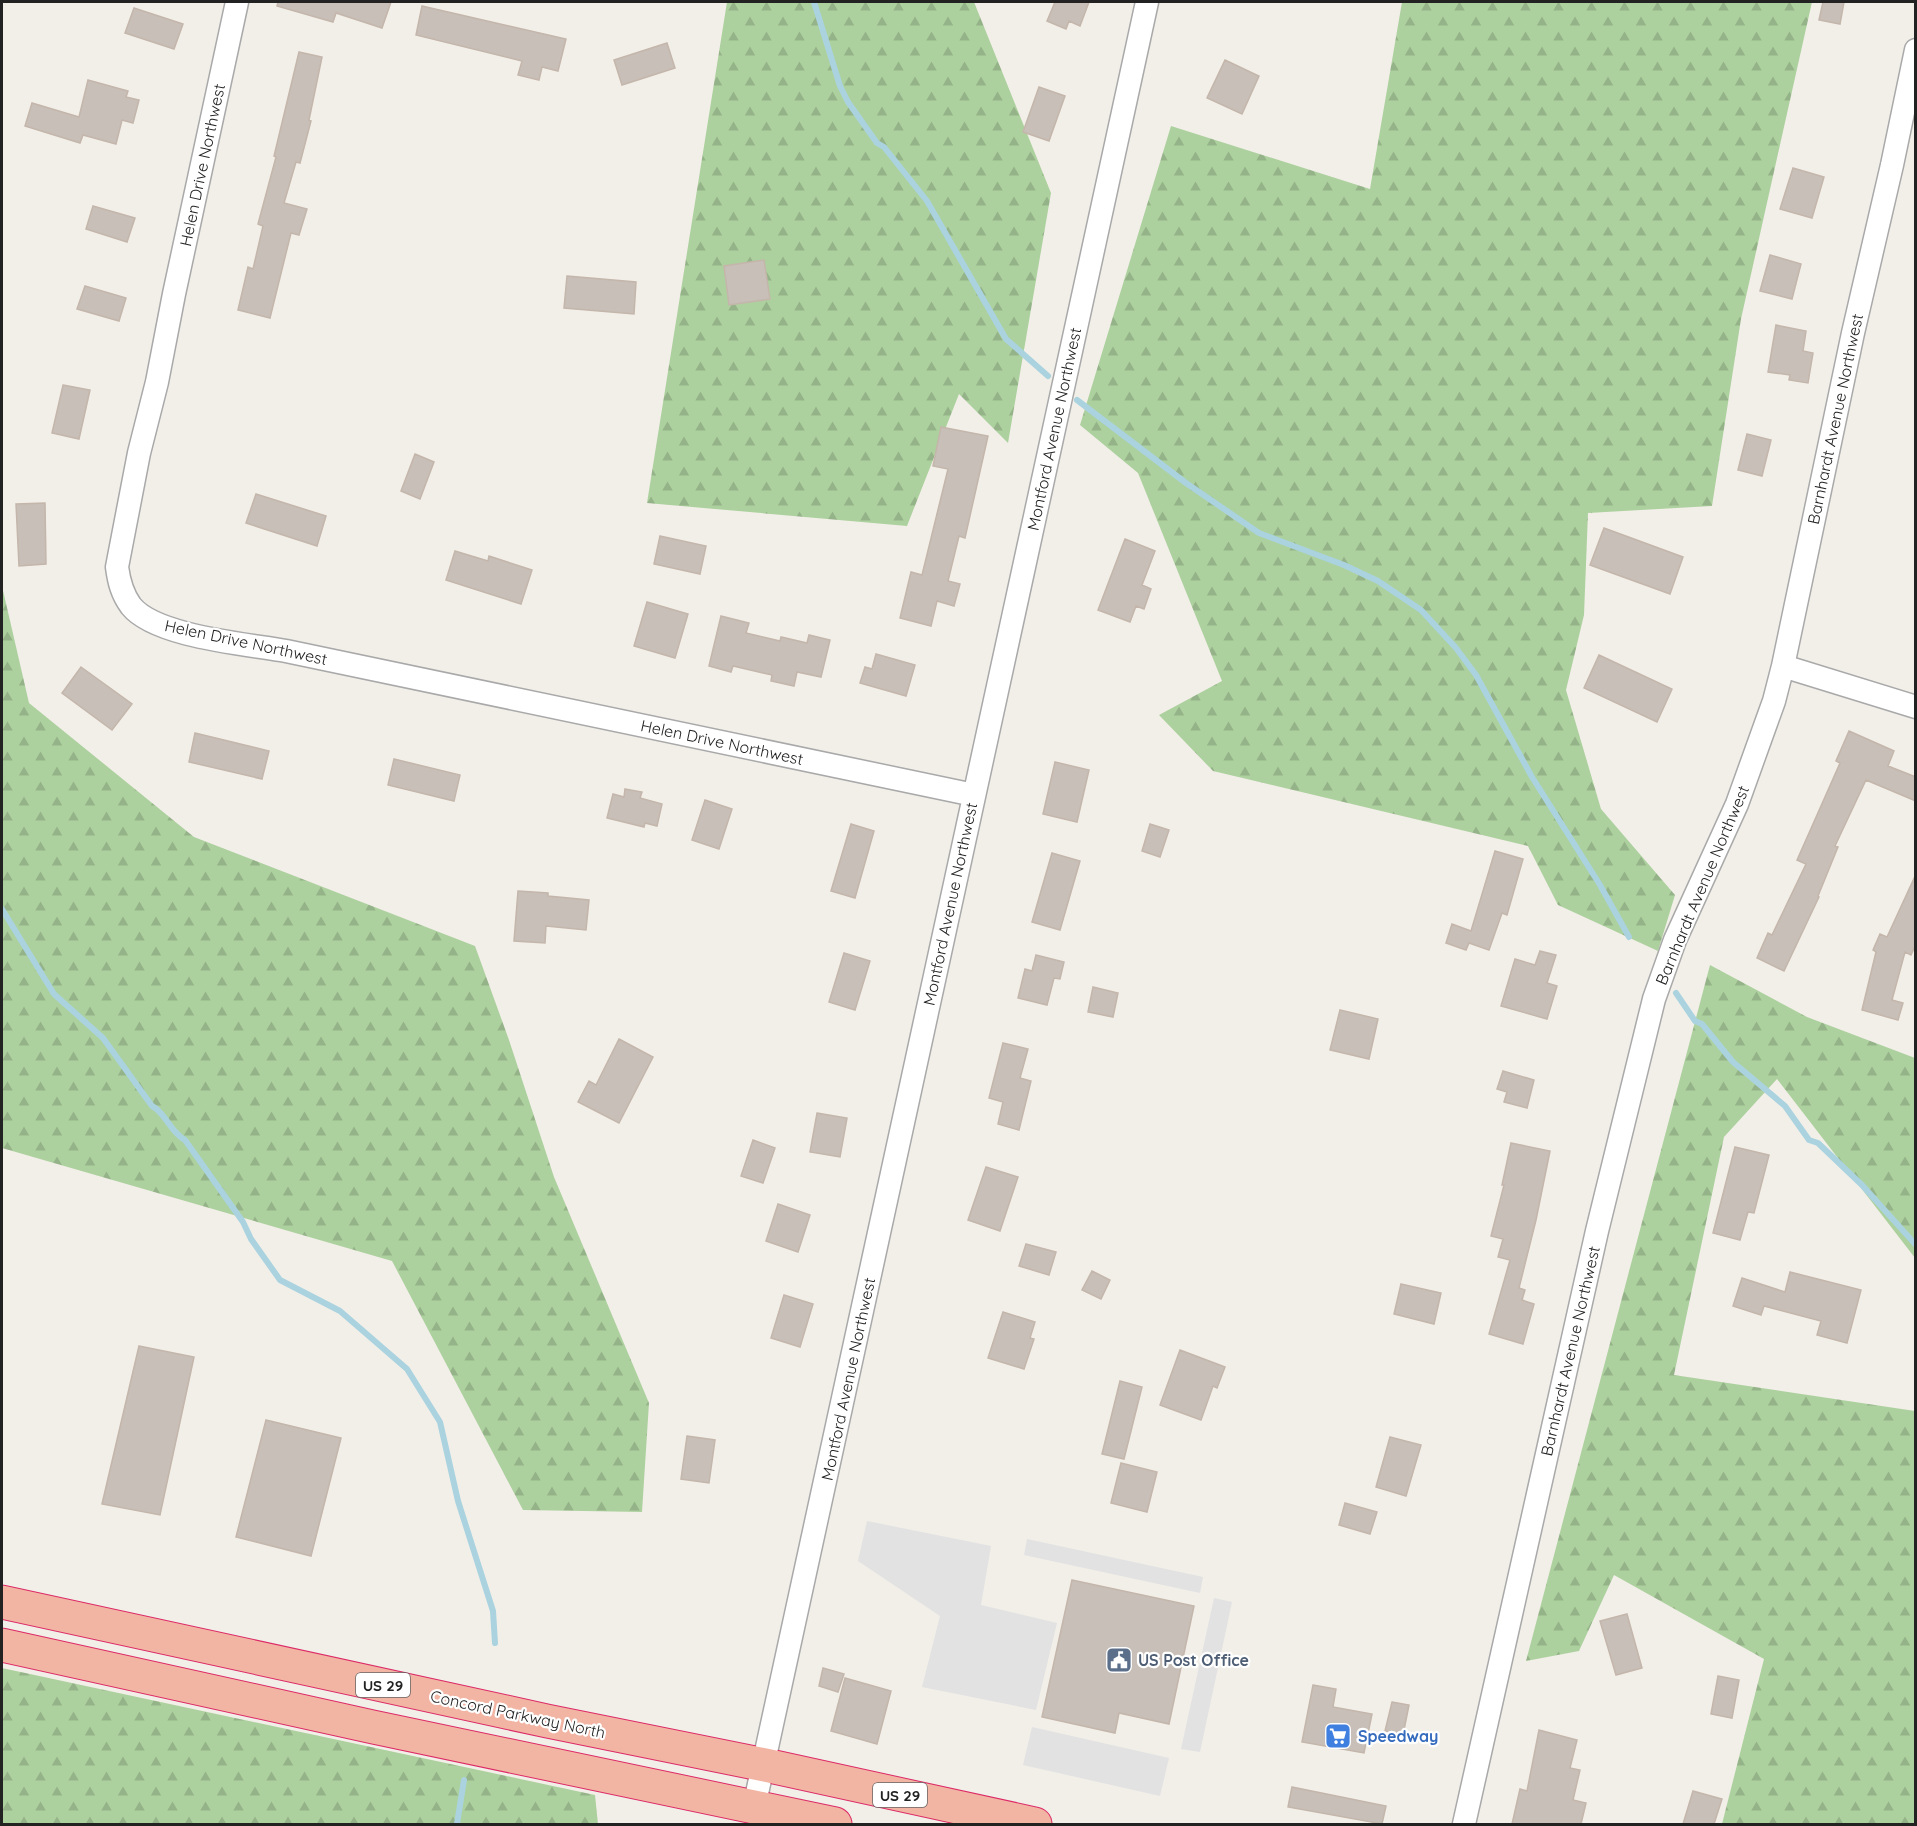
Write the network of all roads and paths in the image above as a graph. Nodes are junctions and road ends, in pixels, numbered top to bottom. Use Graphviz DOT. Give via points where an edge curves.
graph roads {
  1 [pos="237,2"];
  2 [pos="1147,2"];
  3 [pos="1916,50"];
  4 [pos="1784,666"];
  5 [pos="1916,707"];
  6 [pos="974,795"];
  7 [pos="2,1602"];
  8 [pos="2,1645"];
  9 [pos="765,1766"];
  10 [pos="754,1807"];
  11 [pos="835,1824"];
  12 [pos="1035,1824"];
  13 [pos="1464,1824"];
  1 -- 6 [label="street, Helen Drive Northwest" via="117,567 124,596 133,608 152,622 200,636"];
  2 -- 6 [label="street, Montford Avenue Northwest"];
  3 -- 4 [label="street, Barnhardt Avenue Northwest"];
  4 -- 5 [label="street"];
  4 -- 13 [label="street, Barnhardt Avenue Northwest" via="1737,804 1675,940 1654,999 1597,1231"];
  6 -- 9 [label="street, Montford Avenue Northwest"];
  7 -- 9 [label="highway, Concord Parkway North / US 29"];
  8 -- 10 [label="highway"];
  9 -- 10 [label="street, Montford Avenue Northwest"];
  9 -- 12 [label="highway, Concord Parkway North / US 29"];
  10 -- 11 [label="highway"];
}
